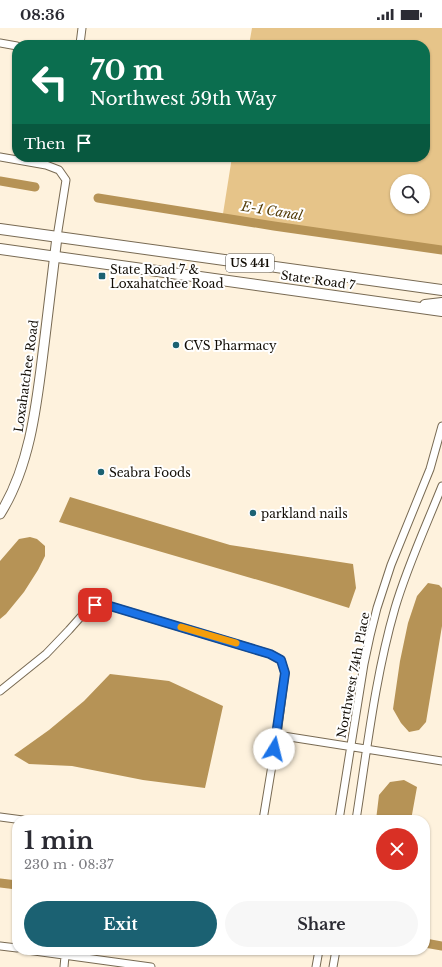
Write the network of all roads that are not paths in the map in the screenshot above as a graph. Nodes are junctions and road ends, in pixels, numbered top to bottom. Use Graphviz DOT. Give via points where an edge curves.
graph roads {
  1 [pos="82,28"];
  2 [pos="80,40"];
  3 [pos="0,43"];
  4 [pos="12,45"];
  5 [pos="0,158"];
  6 [pos="12,160"];
  7 [pos="26,162"];
  8 [pos="0,229"];
  9 [pos="58,237"];
  10 [pos="0,249"];
  11 [pos="55,257"];
  12 [pos="442,290"];
  13 [pos="442,303"];
  14 [pos="411,307"];
  15 [pos="442,311"];
  16 [pos="442,426"];
  17 [pos="442,486"];
  18 [pos="0,514"];
  19 [pos="0,691"];
  20 [pos="277,735"];
  21 [pos="351,747"];
  22 [pos="368,749"];
  23 [pos="442,761"];
  24 [pos="264,815"];
  25 [pos="340,815"];
  26 [pos="357,815"];
  27 [pos="0,817"];
  28 [pos="12,819"];
  29 [pos="0,946"];
  30 [pos="12,947"];
  31 [pos="59,955"];
  32 [pos="317,955"];
  33 [pos="335,955"];
  34 [pos="65,956"];
  35 [pos="64,967"];
  36 [pos="151,967"];
  37 [pos="316,967"];
  38 [pos="333,967"];
  1 -- 2 [label="street"];
  3 -- 4 [label="street"];
  5 -- 6 [label="street"];
  7 -- 9 [label="street" via="59,170 66,180"];
  8 -- 9 [label="main road, State Road 7 / US 441"];
  9 -- 11 [label="main road, Loxahatchee Road"];
  9 -- 12 [label="main road, State Road 7 / US 441"];
  10 -- 11 [label="main road, State Road 7 / US 441"];
  11 -- 14 [label="main road, State Road 7 / US 441"];
  11 -- 18 [label="main road, Loxahatchee Road" via="39,385 28,448 17,482"];
  13 -- 14 [label="main road"];
  14 -- 15 [label="main road, State Road 7 / US 441"];
  16 -- 21 [label="street, Northwest 74th Place" via="430,469 391,565 377,608 364,664"];
  17 -- 22 [label="street" via="395,607 384,650"];
  19 -- 20 [label="street" via="46,654 85,612 95,605 110,606 270,654 281,660 285,673"];
  20 -- 21 [label="street"];
  20 -- 24 [label="street"];
  21 -- 22 [label="street"];
  21 -- 25 [label="street, Northwest 74th Place"];
  22 -- 23 [label="street"];
  22 -- 26 [label="street"];
  27 -- 28 [label="street"];
  29 -- 30 [label="street"];
  31 -- 34 [label="street"];
  32 -- 37 [label="street"];
  33 -- 38 [label="street"];
  34 -- 35 [label="street"];
  34 -- 36 [label="street"];
}
